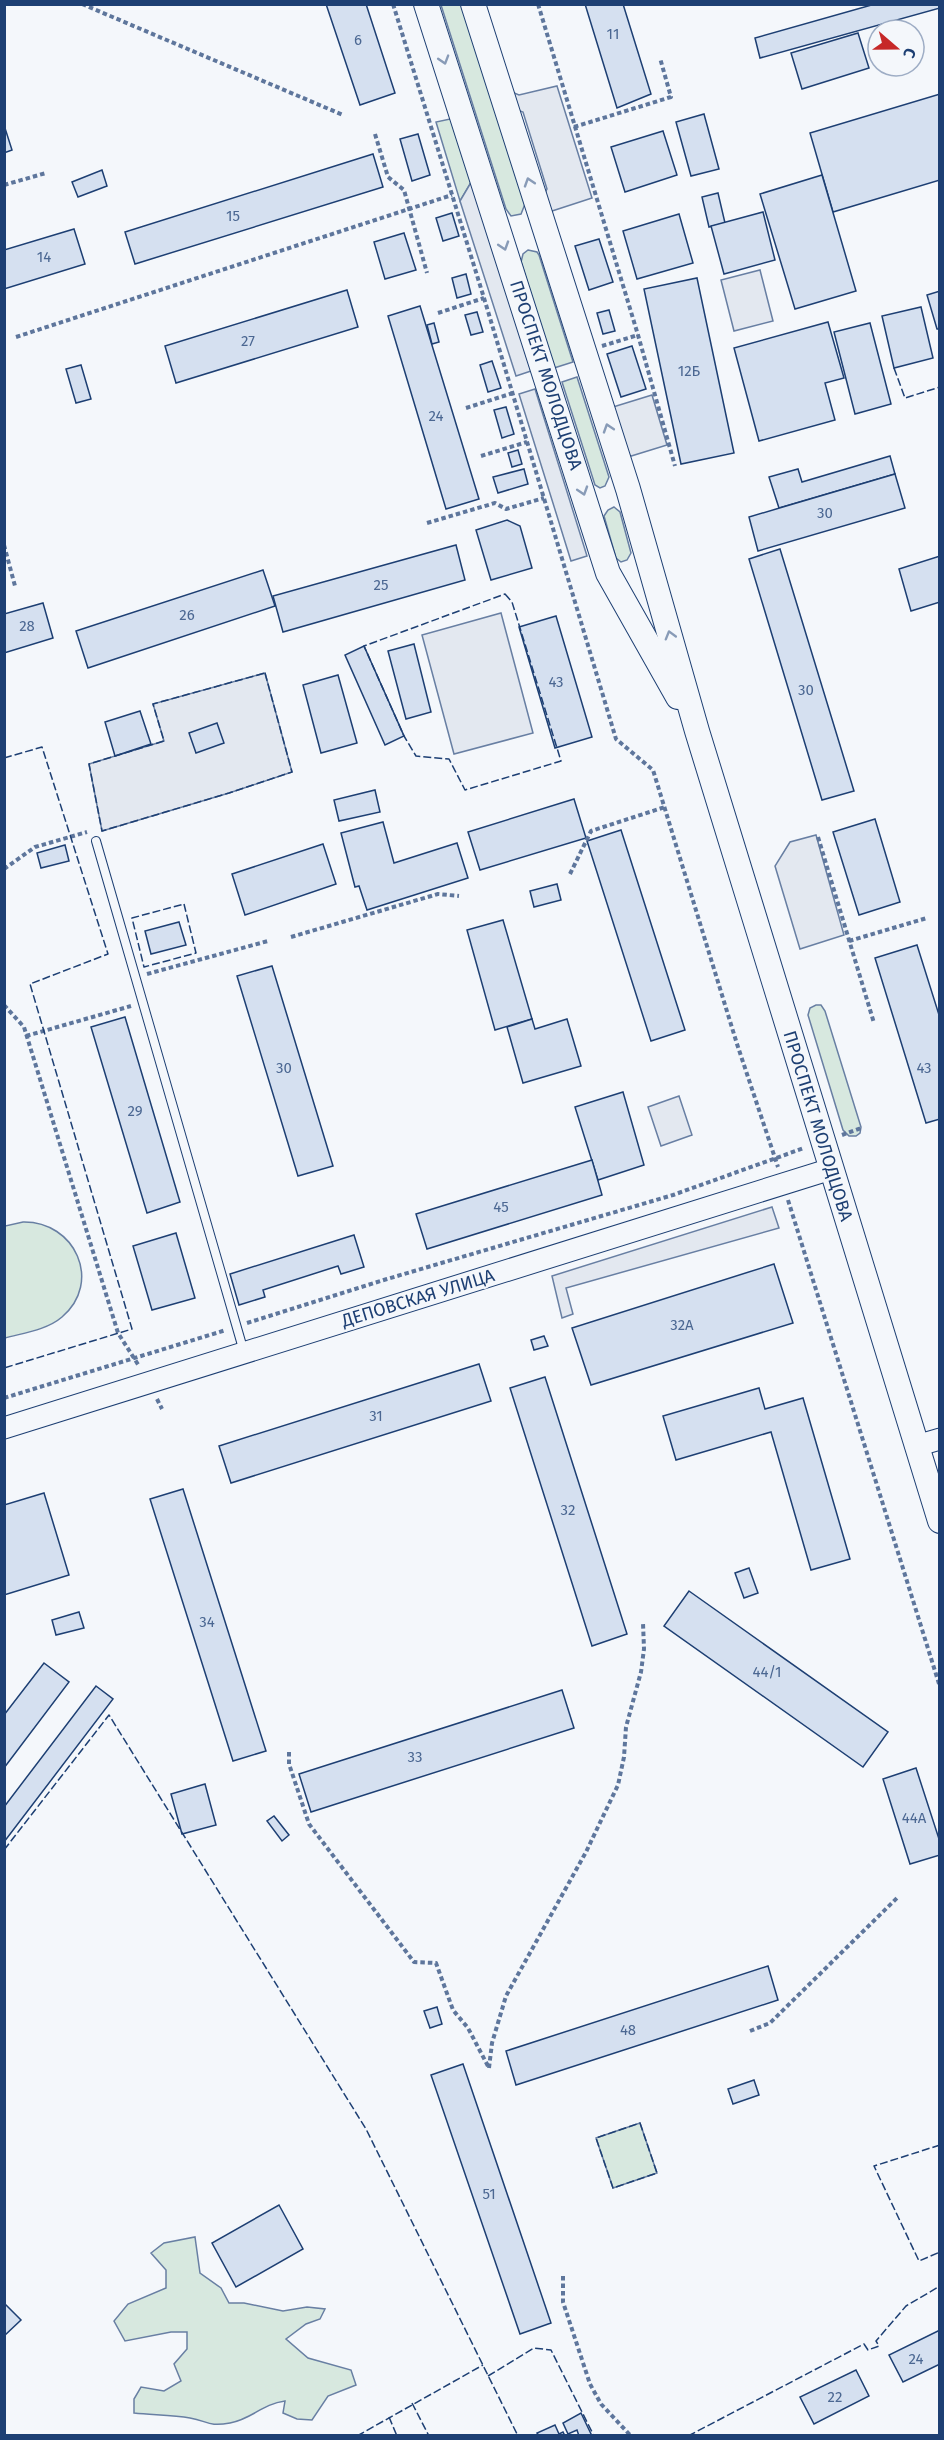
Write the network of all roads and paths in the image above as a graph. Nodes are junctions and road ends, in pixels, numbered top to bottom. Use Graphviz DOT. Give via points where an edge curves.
graph roads {
  1 [pos="82,4"];
  2 [pos="393,4"];
  3 [pos="426,4"];
  4 [pos="473,4"];
  5 [pos="538,4"];
  6 [pos="660,58"];
  7 [pos="343,115"];
  8 [pos="574,127"];
  9 [pos="375,134"];
  10 [pos="46,173"];
  11 [pos="4,185"];
  12 [pos="452,195"];
  13 [pos="410,208"];
  14 [pos="427,273"];
  15 [pos="484,298"];
  16 [pos="438,313"];
  17 [pos="638,335"];
  18 [pos="16,337"];
  19 [pos="604,354"];
  20 [pos="513,393"];
  21 [pos="466,408"];
  22 [pos="527,442"];
  23 [pos="481,456"];
  24 [pos="675,466"];
  25 [pos="544,498"];
  26 [pos="427,523"];
  27 [pos="4,545"];
  28 [pos="15,586"];
  29 [pos="697,731"];
  30 [pos="664,807"];
  31 [pos="94,830"];
  32 [pos="818,837"];
  33 [pos="96,841"];
  34 [pos="4,869"];
  35 [pos="570,874"];
  36 [pos="459,896"];
  37 [pos="927,918"];
  38 [pos="291,937"];
  39 [pos="268,941"];
  40 [pos="849,941"];
  41 [pos="136,977"];
  42 [pos="143,1002"];
  43 [pos="4,1005"];
  44 [pos="873,1023"];
  45 [pos="26,1036"];
  46 [pos="861,1128"];
  47 [pos="822,1142"];
  48 [pos="774,1159"];
  49 [pos="831,1169"];
  50 [pos="783,1183"];
  51 [pos="237,1327"];
  52 [pos="244,1352"];
  53 [pos="135,1358"];
  54 [pos="148,1382"];
  55 [pos="4,1398"];
  56 [pos="162,1409"];
  57 [pos="4,1428"];
  58 [pos="939,1439"];
  59 [pos="916,1446"];
  60 [pos="939,1521"];
  61 [pos="643,1623"];
  62 [pos="939,1687"];
  63 [pos="288,1752"];
  64 [pos="897,1898"];
  65 [pos="750,2031"];
  66 [pos="563,2276"];
  67 [pos="631,2436"];
  1 -- 7 [label="path"];
  2 -- 12 [label="path"];
  3 -- 29 [label="main road, ПРОСПЕКТ МОЛОДЦОВА, one-way" via="608,573"];
  29 -- 4 [label="main road, ПРОСПЕКТ МОЛОДЦОВА, one-way" via="628,489"];
  5 -- 8 [label="path"];
  6 -- 8 [label="path" via="671,97"];
  8 -- 17 [label="path"];
  9 -- 13 [label="path" via="388,177 404,190"];
  10 -- 11 [label="path"];
  12 -- 13 [label="path"];
  12 -- 15 [label="path"];
  13 -- 14 [label="path"];
  13 -- 18 [label="path"];
  15 -- 16 [label="path"];
  15 -- 20 [label="path"];
  17 -- 19 [label="path" via="602,346"];
  17 -- 24 [label="path"];
  20 -- 21 [label="path"];
  20 -- 22 [label="path"];
  22 -- 23 [label="path"];
  22 -- 25 [label="path"];
  25 -- 26 [label="path" via="506,509 495,502"];
  25 -- 30 [label="path" via="616,739 653,770"];
  27 -- 28 [label="path"];
  29 -- 47 [label="main road, ПРОСПЕКТ МОЛОДЦОВА"];
  30 -- 35 [label="path" via="591,831"];
  30 -- 48 [label="path"];
  31 -- 34 [label="path" via="35,847"];
  32 -- 40 [label="path"];
  33 -- 41 [label="lane"];
  36 -- 38 [label="path" via="438,894"];
  37 -- 40 [label="path"];
  39 -- 41 [label="path"];
  40 -- 44 [label="path"];
  41 -- 42 [label="lane"];
  42 -- 45 [label="path"];
  42 -- 51 [label="lane"];
  43 -- 45 [label="path" via="24,1027"];
  45 -- 53 [label="path" via="118,1333"];
  46 -- 47 [label="path"];
  47 -- 48 [label="path"];
  47 -- 49 [label="main road, ПРОСПЕКТ МОЛОДЦОВА"];
  48 -- 50 [label="path"];
  48 -- 51 [label="path" via="673,1195"];
  49 -- 50 [label="street, ДЕПОВСКАЯ УЛИЦА"];
  49 -- 59 [label="main road, ПРОСПЕКТ МОЛОДЦОВА"];
  50 -- 52 [label="street, ДЕПОВСКАЯ УЛИЦА"];
  50 -- 62 [label="path"];
  51 -- 52 [label="lane"];
  51 -- 53 [label="path"];
  52 -- 54 [label="street, ДЕПОВСКАЯ УЛИЦА"];
  53 -- 54 [label="path"];
  53 -- 55 [label="path"];
  54 -- 56 [label="path"];
  54 -- 57 [label="street, ДЕПОВСКАЯ УЛИЦА"];
  58 -- 59 [label="street"];
  59 -- 60 [label="main road, ПРОСПЕКТ МОЛОДЦОВА"];
  61 -- 63 [label="path" via="643,1660 626,1727 618,1785 586,1852 506,1996 489,2068 468,2028 453,2010 436,1963 414,1962 309,1824"];
  64 -- 65 [label="path" via="770,2023"];
  66 -- 67 [label="path" via="563,2302 590,2384 601,2404"];
}
